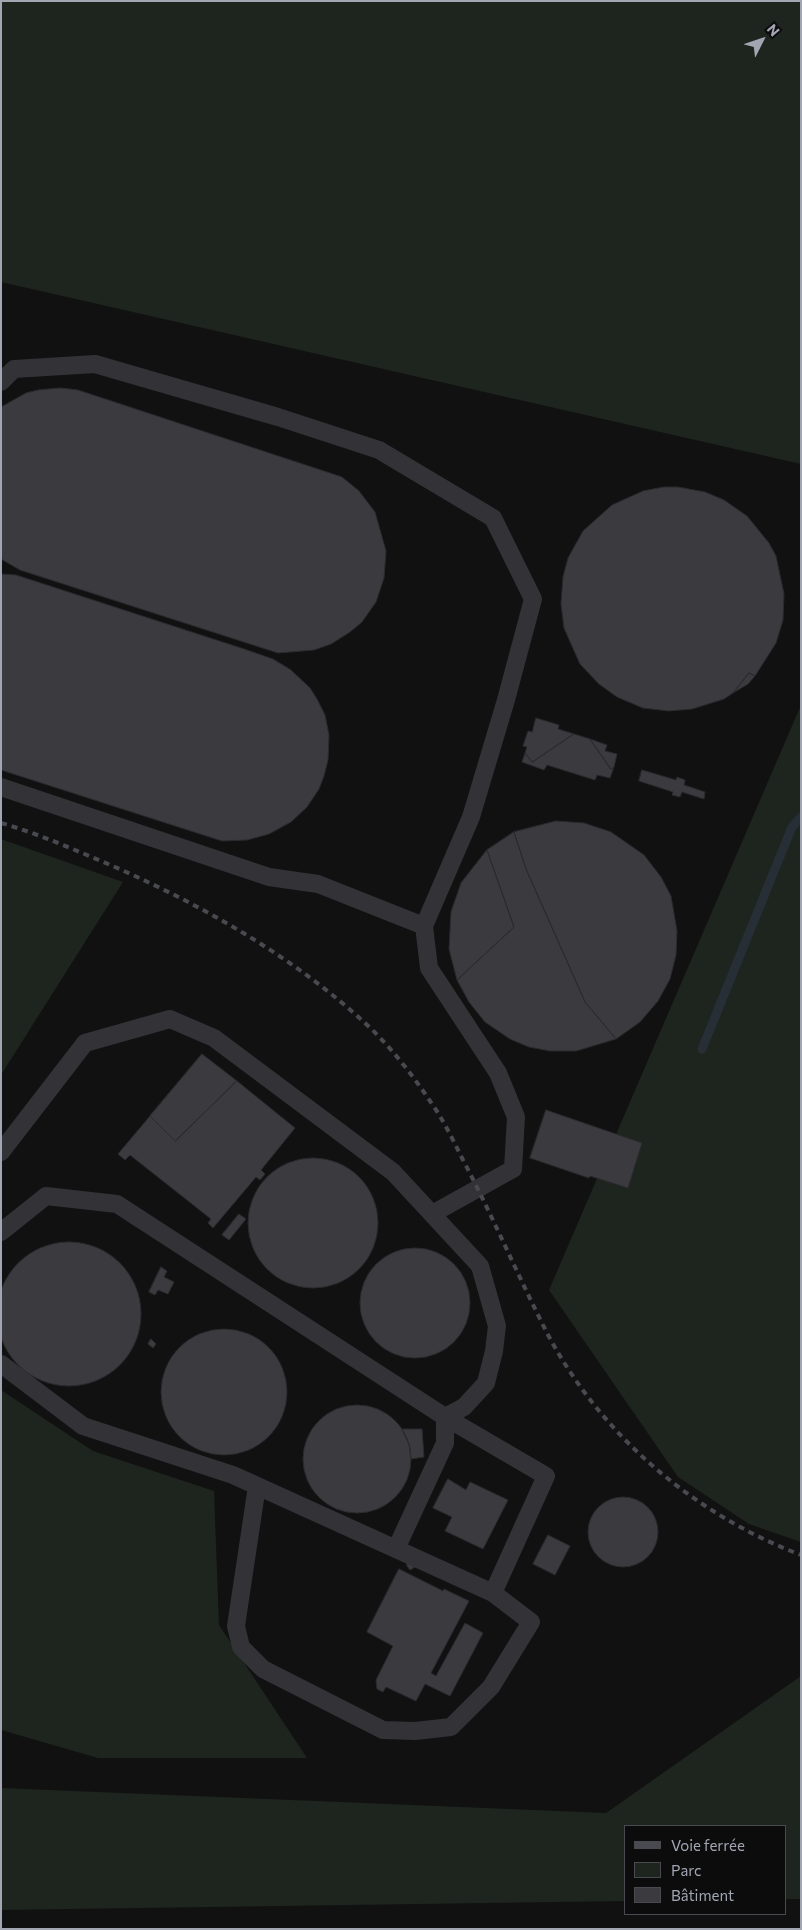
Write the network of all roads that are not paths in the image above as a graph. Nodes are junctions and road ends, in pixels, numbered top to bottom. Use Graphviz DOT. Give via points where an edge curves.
graph roads {
  1 [pos="1,382"];
  2 [pos="1,788"];
  3 [pos="424,926"];
  4 [pos="1,1152"];
  5 [pos="432,1214"];
  6 [pos="1,1232"];
  7 [pos="1,1364"];
  8 [pos="446,1417"];
  9 [pos="257,1486"];
  10 [pos="396,1549"];
  11 [pos="493,1593"];
  1 -- 3 [label="lane" via="14,369 95,364 380,450 492,518 533,599 471,817"];
  2 -- 3 [label="lane" via="269,877 318,884"];
  3 -- 5 [label="lane" via="429,968 498,1073 516,1117 513,1169"];
  4 -- 5 [label="lane" via="85,1043 170,1019 222,1043 393,1172"];
  5 -- 8 [label="lane" via="480,1266 497,1326 486,1383 464,1407"];
  6 -- 8 [label="lane" via="46,1196 117,1204"];
  7 -- 9 [label="lane" via="83,1426 234,1475"];
  8 -- 10 [label="lane" via="445,1443"];
  8 -- 11 [label="lane" via="546,1476"];
  9 -- 10 [label="lane"];
  9 -- 11 [label="lane" via="236,1626 241,1647 263,1669 383,1730 451,1727 491,1687 531,1622"];
  10 -- 11 [label="lane"];
}
